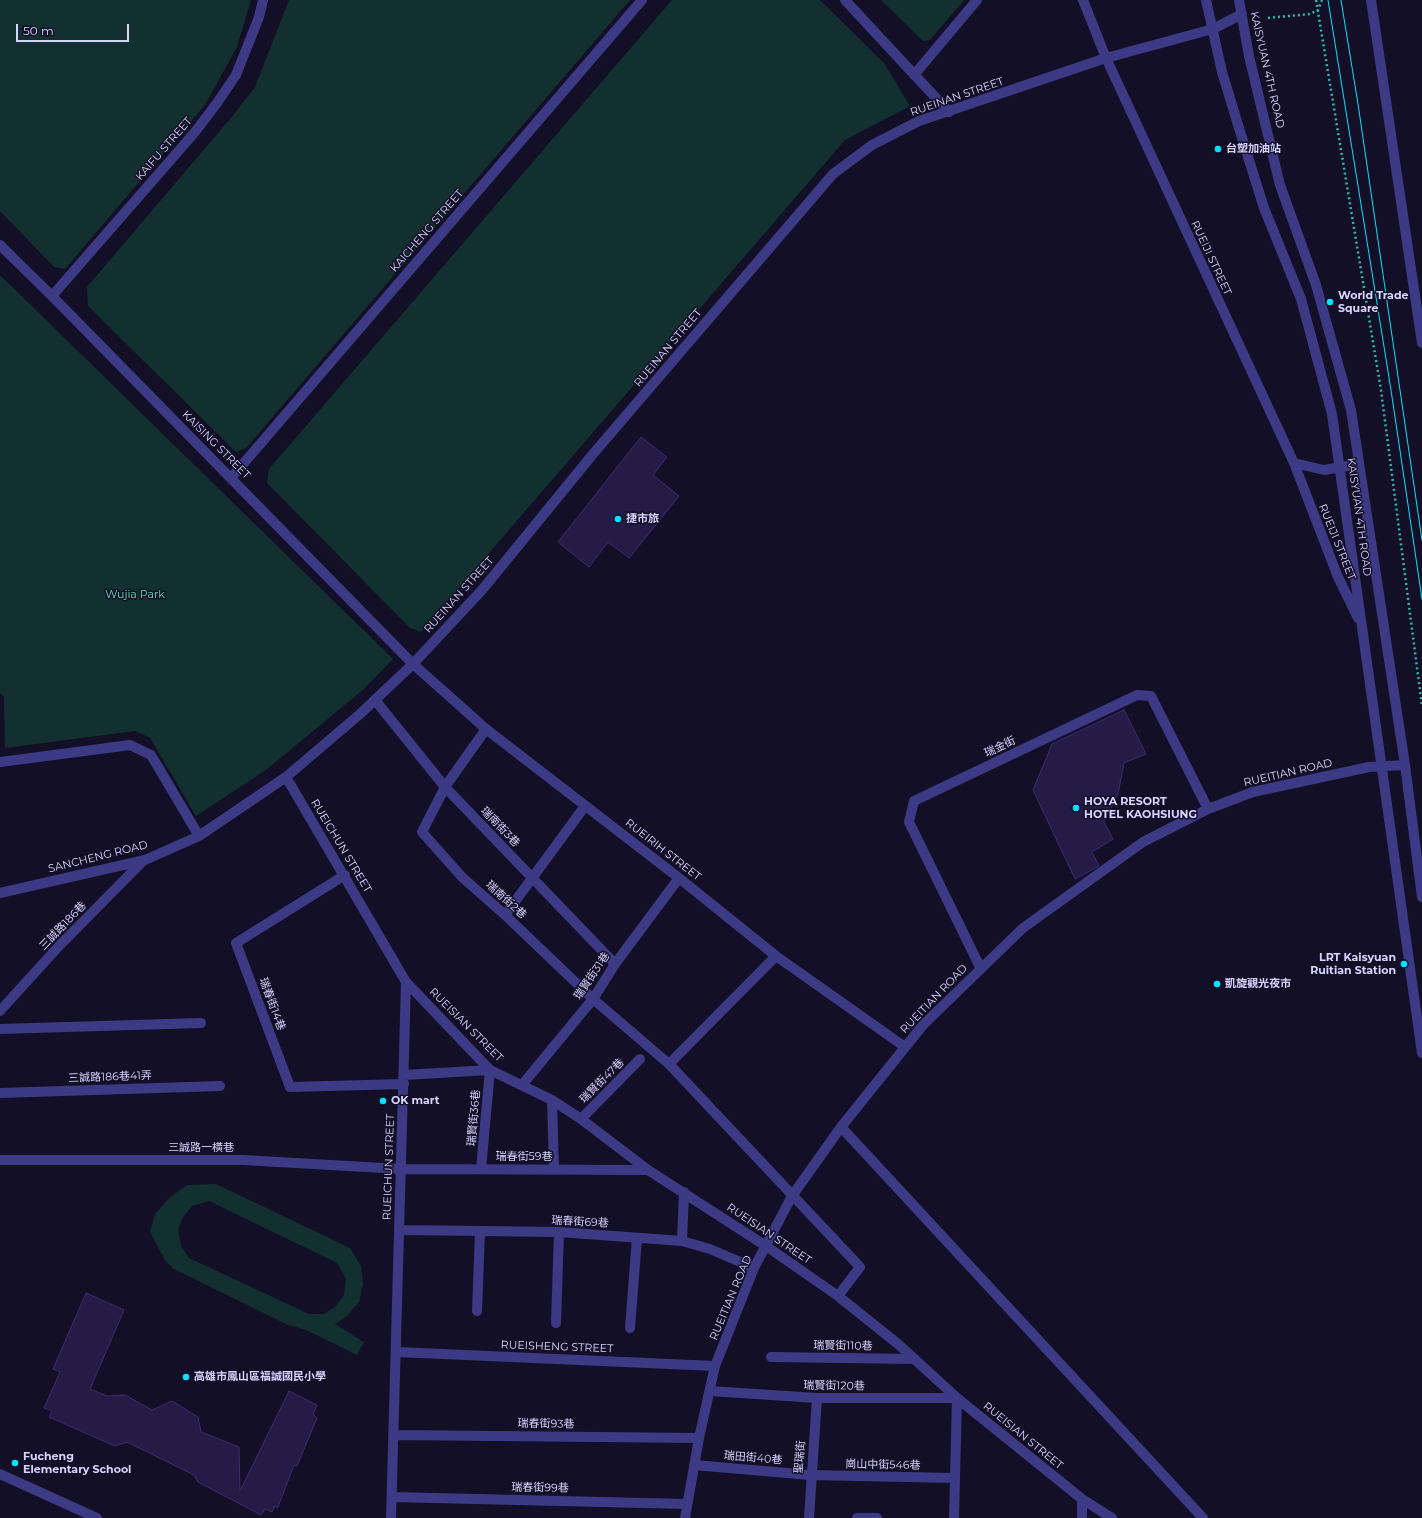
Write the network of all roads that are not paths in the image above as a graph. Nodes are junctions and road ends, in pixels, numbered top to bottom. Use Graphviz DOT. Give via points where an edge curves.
graph roads {
  1 [pos="263,0"];
  2 [pos="642,0"];
  3 [pos="844,0"];
  4 [pos="977,0"];
  5 [pos="1083,0"];
  6 [pos="1206,0"];
  7 [pos="1239,0"];
  8 [pos="1371,0"];
  9 [pos="1242,14"];
  10 [pos="1213,29"];
  11 [pos="1106,58"];
  12 [pos="914,75"];
  13 [pos="949,112"];
  14 [pos="0,246"];
  15 [pos="52,296"];
  16 [pos="1422,343"];
  17 [pos="1294,463"];
  18 [pos="1359,464"];
  19 [pos="1340,467"];
  20 [pos="231,478"];
  21 [pos="1362,627"];
  22 [pos="413,664"];
  23 [pos="375,700"];
  24 [pos="486,729"];
  25 [pos="0,762"];
  26 [pos="1382,765"];
  27 [pos="1405,765"];
  28 [pos="286,777"];
  29 [pos="446,787"];
  30 [pos="585,806"];
  31 [pos="1208,809"];
  32 [pos="199,836"];
  33 [pos="145,860"];
  34 [pos="345,875"];
  35 [pos="680,878"];
  36 [pos="533,879"];
  37 [pos="0,893"];
  38 [pos="1422,897"];
  39 [pos="505,915"];
  40 [pos="776,956"];
  41 [pos="615,964"];
  42 [pos="981,969"];
  43 [pos="406,982"];
  44 [pos="593,999"];
  45 [pos="0,1011"];
  46 [pos="201,1023"];
  47 [pos="0,1029"];
  48 [pos="905,1047"];
  49 [pos="1422,1053"];
  50 [pos="640,1059"];
  51 [pos="669,1064"];
  52 [pos="490,1070"];
  53 [pos="404,1080"];
  54 [pos="522,1085"];
  55 [pos="220,1086"];
  56 [pos="0,1093"];
  57 [pos="552,1100"];
  58 [pos="580,1119"];
  59 [pos="841,1127"];
  60 [pos="0,1160"];
  61 [pos="401,1169"];
  62 [pos="481,1169"];
  63 [pos="554,1169"];
  64 [pos="648,1170"];
  65 [pos="684,1192"];
  66 [pos="792,1196"];
  67 [pos="400,1230"];
  68 [pos="480,1231"];
  69 [pos="559,1232"];
  70 [pos="637,1238"];
  71 [pos="682,1240"];
  72 [pos="766,1246"];
  73 [pos="754,1268"];
  74 [pos="838,1296"];
  75 [pos="477,1311"];
  76 [pos="556,1323"];
  77 [pos="630,1328"];
  78 [pos="397,1352"];
  79 [pos="771,1357"];
  80 [pos="915,1359"];
  81 [pos="715,1366"];
  82 [pos="710,1391"];
  83 [pos="817,1398"];
  84 [pos="958,1398"];
  85 [pos="394,1435"];
  86 [pos="699,1438"];
  87 [pos="694,1465"];
  88 [pos="0,1474"];
  89 [pos="810,1475"];
  90 [pos="954,1478"];
  91 [pos="392,1496"];
  92 [pos="1082,1499"];
  93 [pos="688,1504"];
  94 [pos="97,1518"];
  95 [pos="391,1518"];
  96 [pos="685,1518"];
  97 [pos="809,1518"];
  98 [pos="857,1518"];
  99 [pos="877,1518"];
  100 [pos="954,1518"];
  101 [pos="1082,1518"];
  102 [pos="1112,1518"];
  103 [pos="1203,1518"];
  1 -- 15 [label="street, KAIFU STREET" via="236,75 217,103 195,132"];
  2 -- 20 [label="street, KAICHENG STREET"];
  3 -- 12 [label="street"];
  4 -- 12 [label="street"];
  5 -- 11 [label="street, RUEIJI STREET"];
  6 -- 10 [label="street, KAISYUAN 4TH ROAD"];
  7 -- 9 [label="street, KAISYUAN 4TH ROAD"];
  8 -- 16 [label="street"];
  9 -- 10 [label="street, RUEINAN STREET"];
  9 -- 18 [label="street, KAISYUAN 4TH ROAD" via="1249,56 1280,184 1316,285 1351,410"];
  10 -- 11 [label="street, RUEINAN STREET"];
  10 -- 19 [label="street, KAISYUAN 4TH ROAD" via="1222,72 1264,208 1301,299 1332,414"];
  11 -- 13 [label="street, RUEINAN STREET"];
  11 -- 17 [label="street, RUEIJI STREET"];
  12 -- 13 [label="street"];
  13 -- 22 [label="street, RUEINAN STREET" via="919,120 872,145 833,174 598,448 482,590"];
  14 -- 15 [label="street, KAISING STREET"];
  15 -- 20 [label="street, KAISING STREET"];
  17 -- 19 [label="street" via="1324,470"];
  17 -- 21 [label="street, RUEIJI STREET" via="1338,577"];
  18 -- 19 [label="street"];
  18 -- 27 [label="street, KAISYUAN 4TH ROAD"];
  19 -- 21 [label="street, KAISYUAN 4TH ROAD"];
  20 -- 22 [label="street, KAISING STREET"];
  21 -- 26 [label="street, KAISYUAN 4TH ROAD"];
  22 -- 23 [label="street, RUEINAN STREET"];
  22 -- 24 [label="street, RUEIRIH STREET"];
  23 -- 28 [label="street, RUEINAN STREET"];
  23 -- 29 [label="street, 瑞南街3巷"];
  24 -- 29 [label="street, 瑞南街2巷"];
  24 -- 30 [label="street, RUEIRIH STREET"];
  25 -- 32 [label="street" via="130,745 151,755"];
  26 -- 27 [label="street, RUEITIAN ROAD"];
  26 -- 31 [label="street, RUEITIAN ROAD" via="1253,792"];
  26 -- 49 [label="street, KAISYUAN 4TH ROAD"];
  27 -- 38 [label="street, KAISYUAN 4TH ROAD"];
  28 -- 32 [label="street, RUEINAN STREET"];
  28 -- 34 [label="street, RUEICHUN STREET"];
  29 -- 36 [label="street, 瑞南街3巷"];
  29 -- 39 [label="street, 瑞南街2巷" via="422,832 462,877"];
  30 -- 35 [label="street, RUEIRIH STREET"];
  30 -- 36 [label="street"];
  31 -- 42 [label="street, RUEITIAN ROAD" via="1143,842 1023,928"];
  31 -- 42 [label="street, 瑞金街" via="1151,696 1137,695 914,801 909,822"];
  32 -- 33 [label="street, SANCHENG ROAD"];
  33 -- 37 [label="street, SANCHENG ROAD"];
  33 -- 45 [label="street, 三誠路186巷" via="59,946"];
  34 -- 43 [label="street, RUEICHUN STREET"];
  34 -- 53 [label="street, 瑞春街14巷" via="236,943 290,1087"];
  35 -- 40 [label="street, RUEIRIH STREET"];
  35 -- 41 [label="street, 瑞賢街31巷"];
  36 -- 39 [label="street"];
  36 -- 41 [label="street, 瑞南街3巷"];
  39 -- 44 [label="street, 瑞南街2巷"];
  40 -- 48 [label="street, RUEIRIH STREET"];
  40 -- 51 [label="street"];
  41 -- 44 [label="street, 瑞賢街31巷"];
  42 -- 48 [label="street, RUEITIAN ROAD" via="923,1025"];
  43 -- 52 [label="street, RUEISIAN STREET"];
  43 -- 53 [label="street, RUEICHUN STREET"];
  44 -- 51 [label="street, 瑞南街2巷"];
  44 -- 54 [label="street, 瑞賢街31巷"];
  46 -- 47 [label="street"];
  48 -- 59 [label="street, RUEITIAN ROAD"];
  50 -- 58 [label="street, 瑞賢街47巷"];
  51 -- 66 [label="street, 瑞南街2巷"];
  52 -- 53 [label="street"];
  52 -- 54 [label="street, RUEISIAN STREET"];
  52 -- 62 [label="street, 瑞賢街36巷"];
  53 -- 61 [label="street, RUEICHUN STREET"];
  54 -- 57 [label="street, RUEISIAN STREET"];
  55 -- 56 [label="street, 三誠路186巷41弄"];
  57 -- 58 [label="street, RUEISIAN STREET"];
  57 -- 63 [label="street"];
  58 -- 64 [label="street, RUEISIAN STREET"];
  59 -- 66 [label="street, RUEITIAN ROAD"];
  59 -- 103 [label="street"];
  60 -- 61 [label="street, 三誠路一橫巷" via="243,1160"];
  61 -- 62 [label="street, 瑞春街59巷"];
  61 -- 67 [label="street, RUEICHUN STREET"];
  62 -- 63 [label="street, 瑞春街59巷"];
  63 -- 64 [label="street, 瑞春街59巷"];
  64 -- 65 [label="street, RUEISIAN STREET"];
  65 -- 71 [label="street"];
  65 -- 72 [label="street, RUEISIAN STREET"];
  66 -- 72 [label="street, RUEITIAN ROAD"];
  66 -- 74 [label="street, 瑞南街2巷" via="860,1267"];
  67 -- 68 [label="street, 瑞春街69巷"];
  67 -- 78 [label="street, RUEICHUN STREET"];
  68 -- 69 [label="street, 瑞春街69巷"];
  68 -- 75 [label="street"];
  69 -- 70 [label="street, 瑞春街69巷"];
  69 -- 76 [label="street"];
  70 -- 71 [label="street, 瑞春街69巷"];
  70 -- 77 [label="street"];
  71 -- 73 [label="street, 瑞春街69巷"];
  72 -- 73 [label="street, RUEITIAN ROAD"];
  72 -- 74 [label="street, RUEISIAN STREET"];
  73 -- 81 [label="street, RUEITIAN ROAD"];
  74 -- 80 [label="street, RUEISIAN STREET"];
  78 -- 81 [label="street, RUEISHENG STREET"];
  78 -- 85 [label="street, RUEICHUN STREET"];
  79 -- 80 [label="street, 瑞賢街110巷"];
  80 -- 84 [label="street, RUEISIAN STREET"];
  81 -- 82 [label="street, RUEITIAN ROAD"];
  82 -- 83 [label="street, 瑞賢街120巷"];
  82 -- 86 [label="street, RUEITIAN ROAD"];
  83 -- 84 [label="street, 瑞賢街120巷"];
  83 -- 89 [label="street, 聖瑞街"];
  84 -- 90 [label="street"];
  84 -- 92 [label="street, RUEISIAN STREET"];
  85 -- 86 [label="street, 瑞春街93巷"];
  85 -- 91 [label="street, RUEICHUN STREET"];
  86 -- 87 [label="street, RUEITIAN ROAD"];
  87 -- 89 [label="street, 瑞田街40巷"];
  87 -- 93 [label="street, RUEITIAN ROAD"];
  88 -- 94 [label="street"];
  89 -- 90 [label="street, 崗山中街546巷"];
  89 -- 97 [label="street, 聖瑞街"];
  90 -- 100 [label="street"];
  91 -- 93 [label="street, 瑞春街99巷"];
  91 -- 95 [label="street, RUEICHUN STREET"];
  92 -- 101 [label="street"];
  92 -- 102 [label="street, RUEISIAN STREET"];
  93 -- 96 [label="street, RUEITIAN ROAD"];
  98 -- 99 [label="street"];
}
